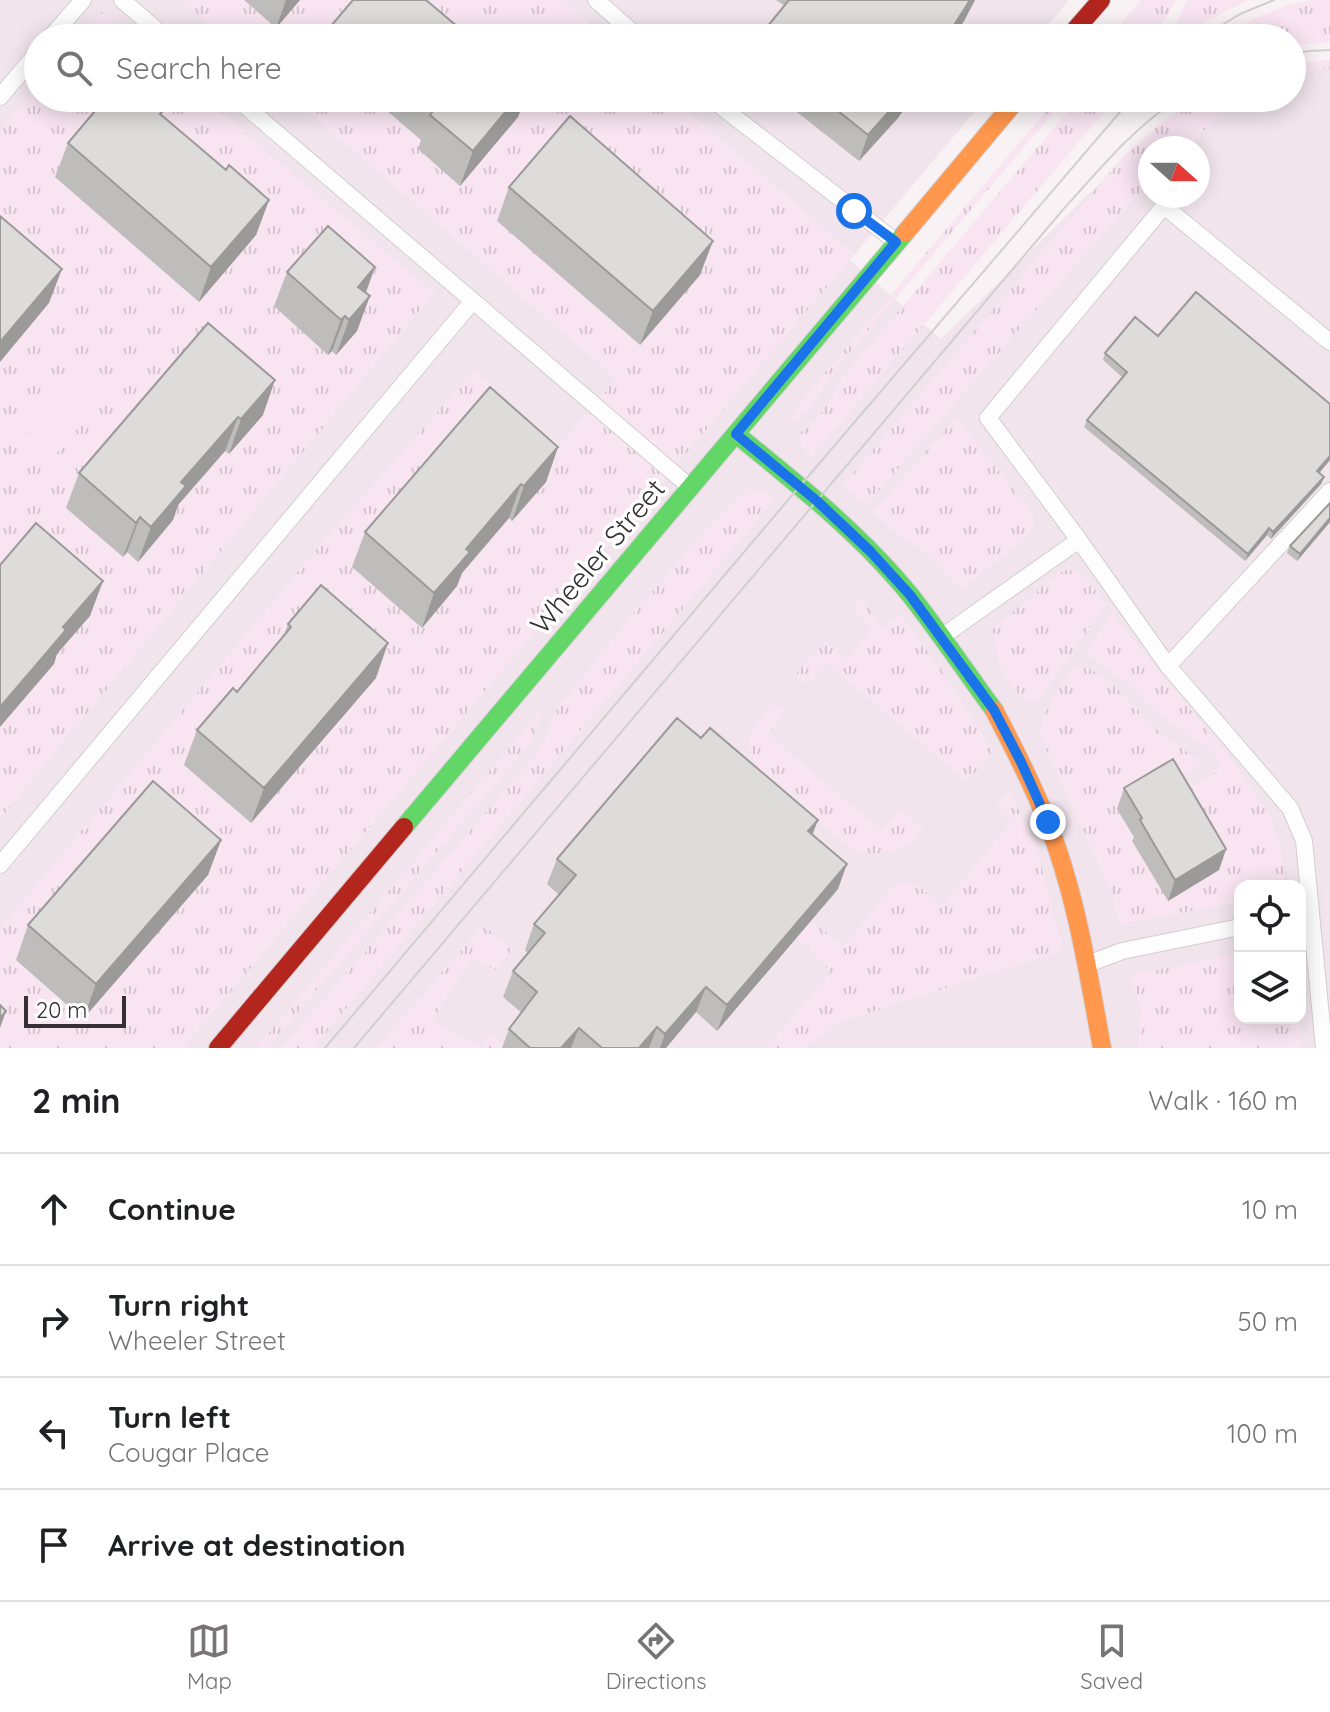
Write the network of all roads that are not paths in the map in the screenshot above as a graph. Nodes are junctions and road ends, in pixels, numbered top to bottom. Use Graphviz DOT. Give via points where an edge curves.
graph roads {
  1 [pos="83,0"];
  2 [pos="122,0"];
  3 [pos="596,0"];
  4 [pos="1101,0"];
  5 [pos="62,24"];
  6 [pos="150,24"];
  7 [pos="623,24"];
  8 [pos="1080,24"];
  9 [pos="24,69"];
  10 [pos="0,97"];
  11 [pos="252,112"];
  12 [pos="728,112"];
  13 [pos="1006,112"];
  14 [pos="896,242"];
  15 [pos="472,302"];
  16 [pos="1330,342"];
  17 [pos="736,434"];
  18 [pos="691,488"];
  19 [pos="1330,491"];
  20 [pos="1079,540"];
  21 [pos="941,637"];
  22 [pos="1168,666"];
  23 [pos="0,865"];
  24 [pos="1305,880"];
  25 [pos="1306,921"];
  26 [pos="1234,928"];
  27 [pos="1087,964"];
  28 [pos="218,1048"];
  29 [pos="1102,1048"];
  30 [pos="1324,1048"];
  1 -- 5 [label="lane"];
  2 -- 6 [label="lane"];
  3 -- 7 [label="lane"];
  4 -- 8 [label="main road"];
  9 -- 10 [label="lane"];
  11 -- 15 [label="lane"];
  12 -- 14 [label="lane"];
  13 -- 14 [label="main road, Wheeler Street"];
  14 -- 17 [label="main road, Wheeler Street"];
  15 -- 18 [label="lane"];
  15 -- 23 [label="lane"];
  16 -- 20 [label="lane" via="1164,206 988,418"];
  17 -- 18 [label="main road, Wheeler Street"];
  17 -- 21 [label="main road" via="870,551"];
  18 -- 28 [label="main road, Wheeler Street"];
  19 -- 22 [label="lane"];
  20 -- 21 [label="lane"];
  20 -- 22 [label="lane"];
  21 -- 27 [label="main road" via="994,710 1048,822"];
  22 -- 24 [label="lane" via="1290,808 1304,841"];
  25 -- 30 [label="lane"];
  26 -- 27 [label="lane" via="1122,951"];
  27 -- 29 [label="main road"];
}
